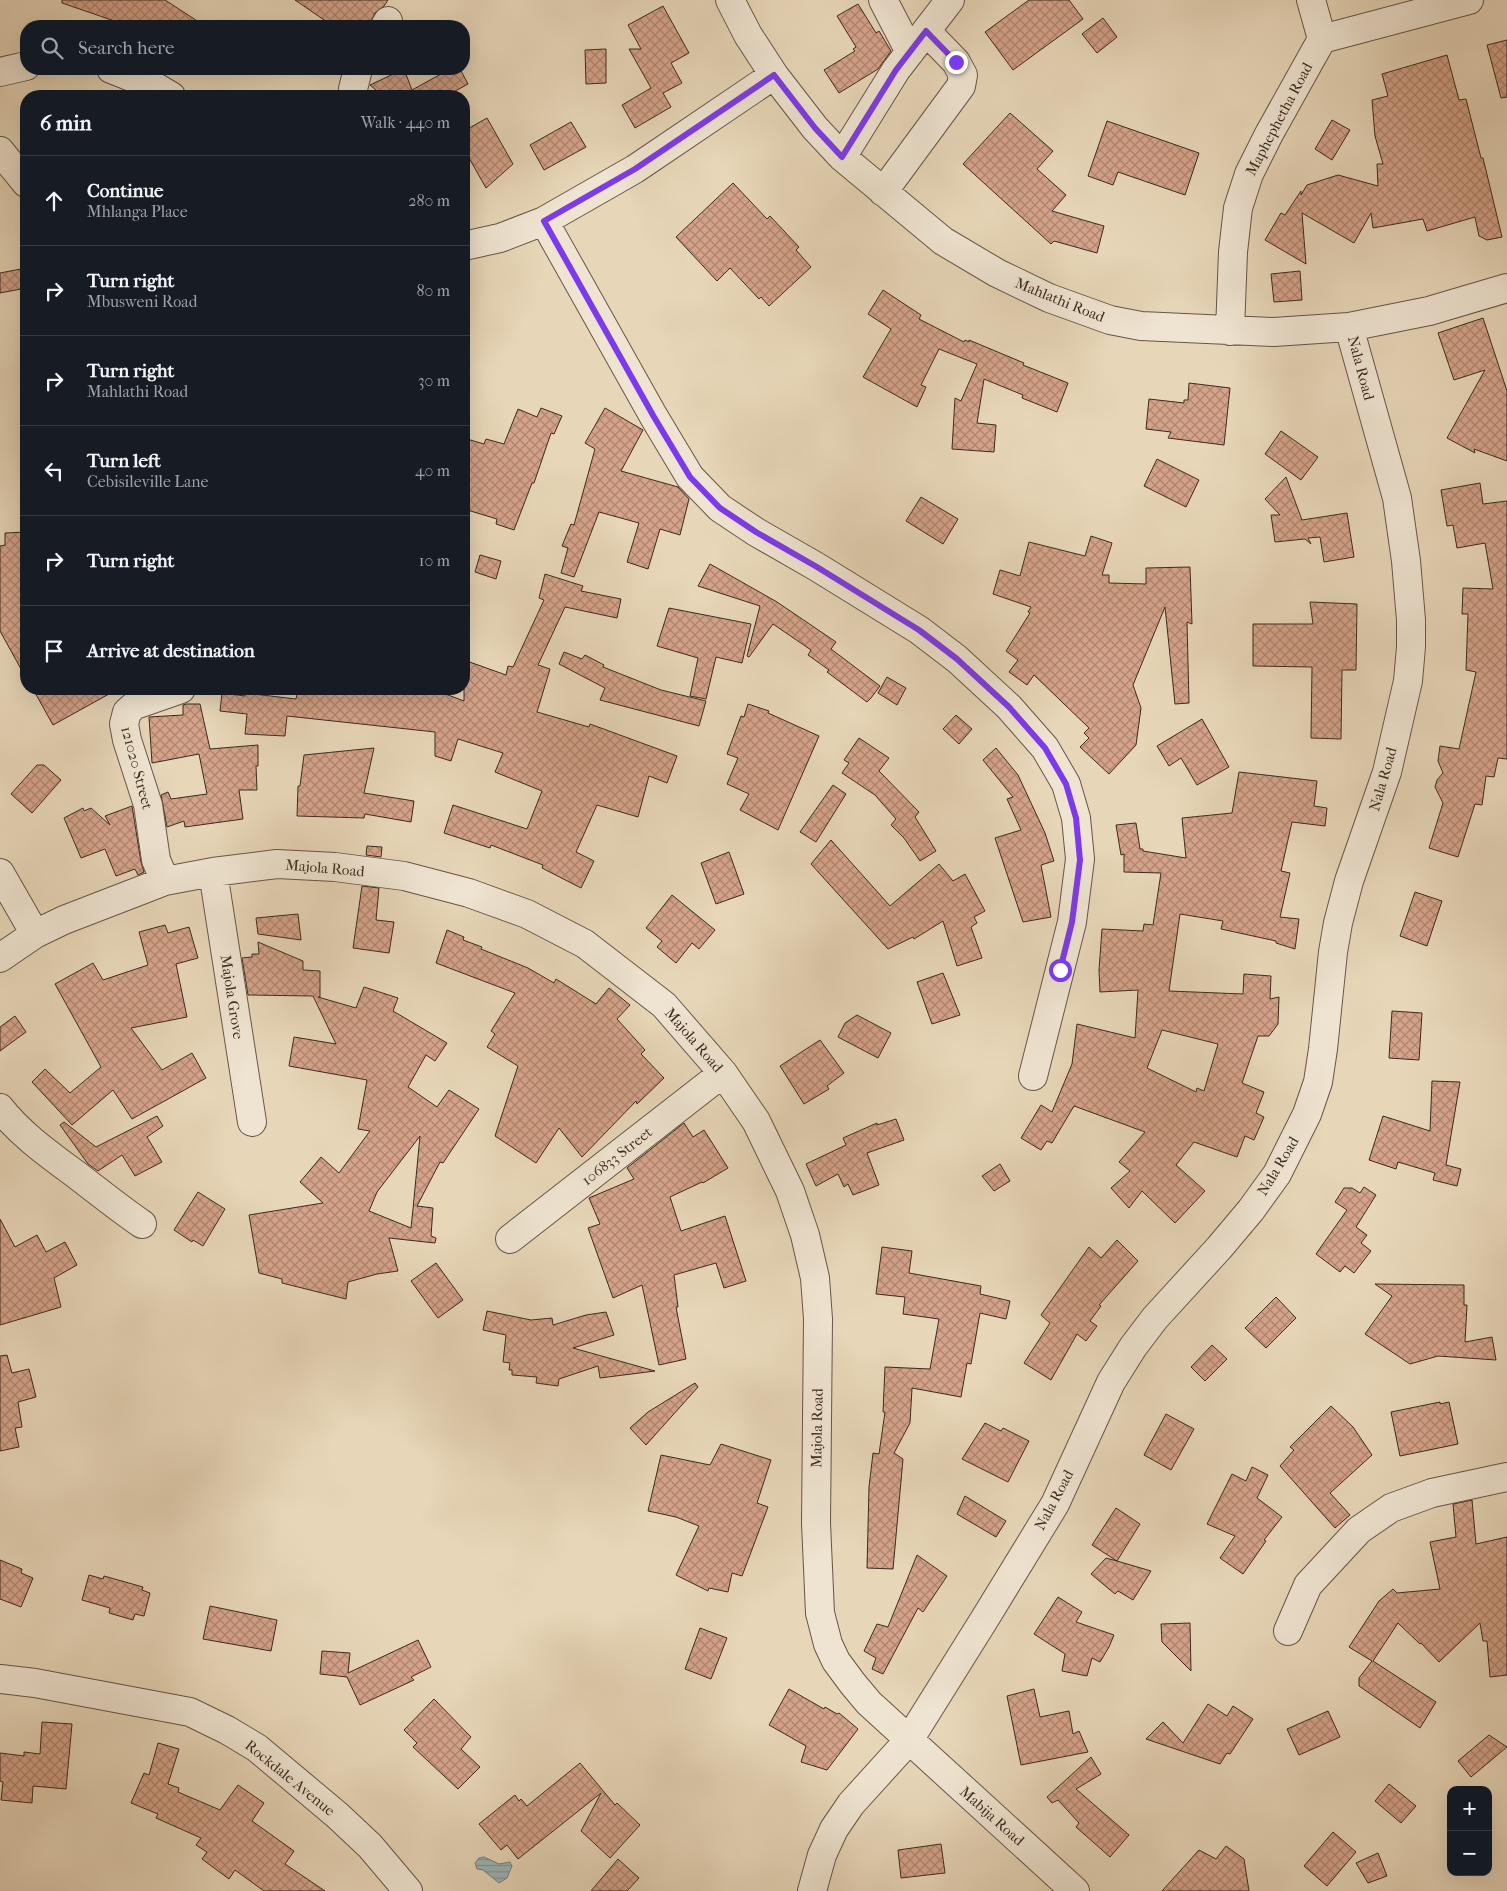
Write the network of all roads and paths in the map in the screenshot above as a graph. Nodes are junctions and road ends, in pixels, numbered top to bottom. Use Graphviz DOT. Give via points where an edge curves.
graph roads {
  1 [pos="730,0"];
  2 [pos="883,0"];
  3 [pos="950,0"];
  4 [pos="1311,0"];
  5 [pos="1469,0"];
  6 [pos="926,31"];
  7 [pos="1322,39"];
  8 [pos="910,52"];
  9 [pos="20,67"];
  10 [pos="0,72"];
  11 [pos="126,75"];
  12 [pos="356,75"];
  13 [pos="774,75"];
  14 [pos="161,90"];
  15 [pos="353,90"];
  16 [pos="0,151"];
  17 [pos="842,157"];
  18 [pos="20,176"];
  19 [pos="883,192"];
  20 [pos="544,221"];
  21 [pos="470,245"];
  22 [pos="1507,288"];
  23 [pos="1349,327"];
  24 [pos="1230,331"];
  25 [pos="163,695"];
  26 [pos="213,872"];
  27 [pos="0,873"];
  28 [pos="164,881"];
  29 [pos="35,934"];
  30 [pos="0,958"];
  31 [pos="723,1073"];
  32 [pos="1033,1076"];
  33 [pos="0,1108"];
  34 [pos="252,1122"];
  35 [pos="142,1224"];
  36 [pos="510,1239"];
  37 [pos="1507,1477"];
  38 [pos="1288,1631"];
  39 [pos="0,1679"];
  40 [pos="909,1740"];
  41 [pos="408,1891"];
  42 [pos="812,1891"];
  43 [pos="1075,1891"];
  1 -- 13 [label="street, Mahlathi Road"];
  2 -- 8 [label="street"];
  3 -- 6 [label="street"];
  4 -- 7 [label="street"];
  5 -- 7 [label="street"];
  6 -- 8 [label="street"];
  6 -- 19 [label="street" via="956,62 963,75 961,86"];
  7 -- 24 [label="street, Maphephetha Road" via="1249,174 1238,208"];
  8 -- 17 [label="street"];
  9 -- 10 [label="street"];
  11 -- 14 [label="street"];
  12 -- 15 [label="street"];
  13 -- 17 [label="street, Mahlathi Road"];
  13 -- 20 [label="street" via="635,169"];
  16 -- 18 [label="street"];
  17 -- 19 [label="street, Mahlathi Road"];
  19 -- 24 [label="street, Mahlathi Road" via="943,241 997,273 1049,298 1110,320 1140,326"];
  20 -- 21 [label="street" via="500,238"];
  20 -- 32 [label="street" via="690,477 720,508 919,630 957,659 1009,707 1039,741 1066,784 1076,818 1080,860 1072,922"];
  22 -- 23 [label="street, Mahlathi Road" via="1429,311"];
  23 -- 24 [label="street, Mahlathi Road"];
  23 -- 40 [label="street, Nala Road" via="1397,498 1406,561 1411,647 1408,681 1387,772 1349,881 1338,923 1318,1082 1307,1114 1277,1174 1220,1248 1155,1318 1128,1354 1107,1390 1055,1504"];
  25 -- 28 [label="street, 121020 Street" via="134,705 127,712 124,724 148,805 156,860"];
  26 -- 28 [label="street, Majola Road"];
  26 -- 31 [label="street, Majola Road" via="277,864 336,867 404,876 469,893 527,914 585,944 664,1005"];
  26 -- 34 [label="street, Majola Grove"];
  27 -- 29 [label="street"];
  28 -- 29 [label="street, Majola Road"];
  29 -- 30 [label="street, Majola Road"];
  31 -- 36 [label="street, 106833 Street"];
  31 -- 40 [label="street, Majola Road" via="756,1122 787,1184 805,1235 815,1278 818,1319 817,1574 820,1613 828,1644 836,1661 869,1703"];
  33 -- 35 [label="street" via="37,1145"];
  37 -- 38 [label="street" via="1432,1493 1391,1508 1359,1530 1308,1585"];
  39 -- 41 [label="street, Rockdale Avenue" via="190,1712 227,1730 257,1748 336,1815 370,1846"];
  40 -- 42 [label="street, Nala Road" via="851,1804 834,1829 822,1855"];
  40 -- 43 [label="street, Mabija Road"];
}
